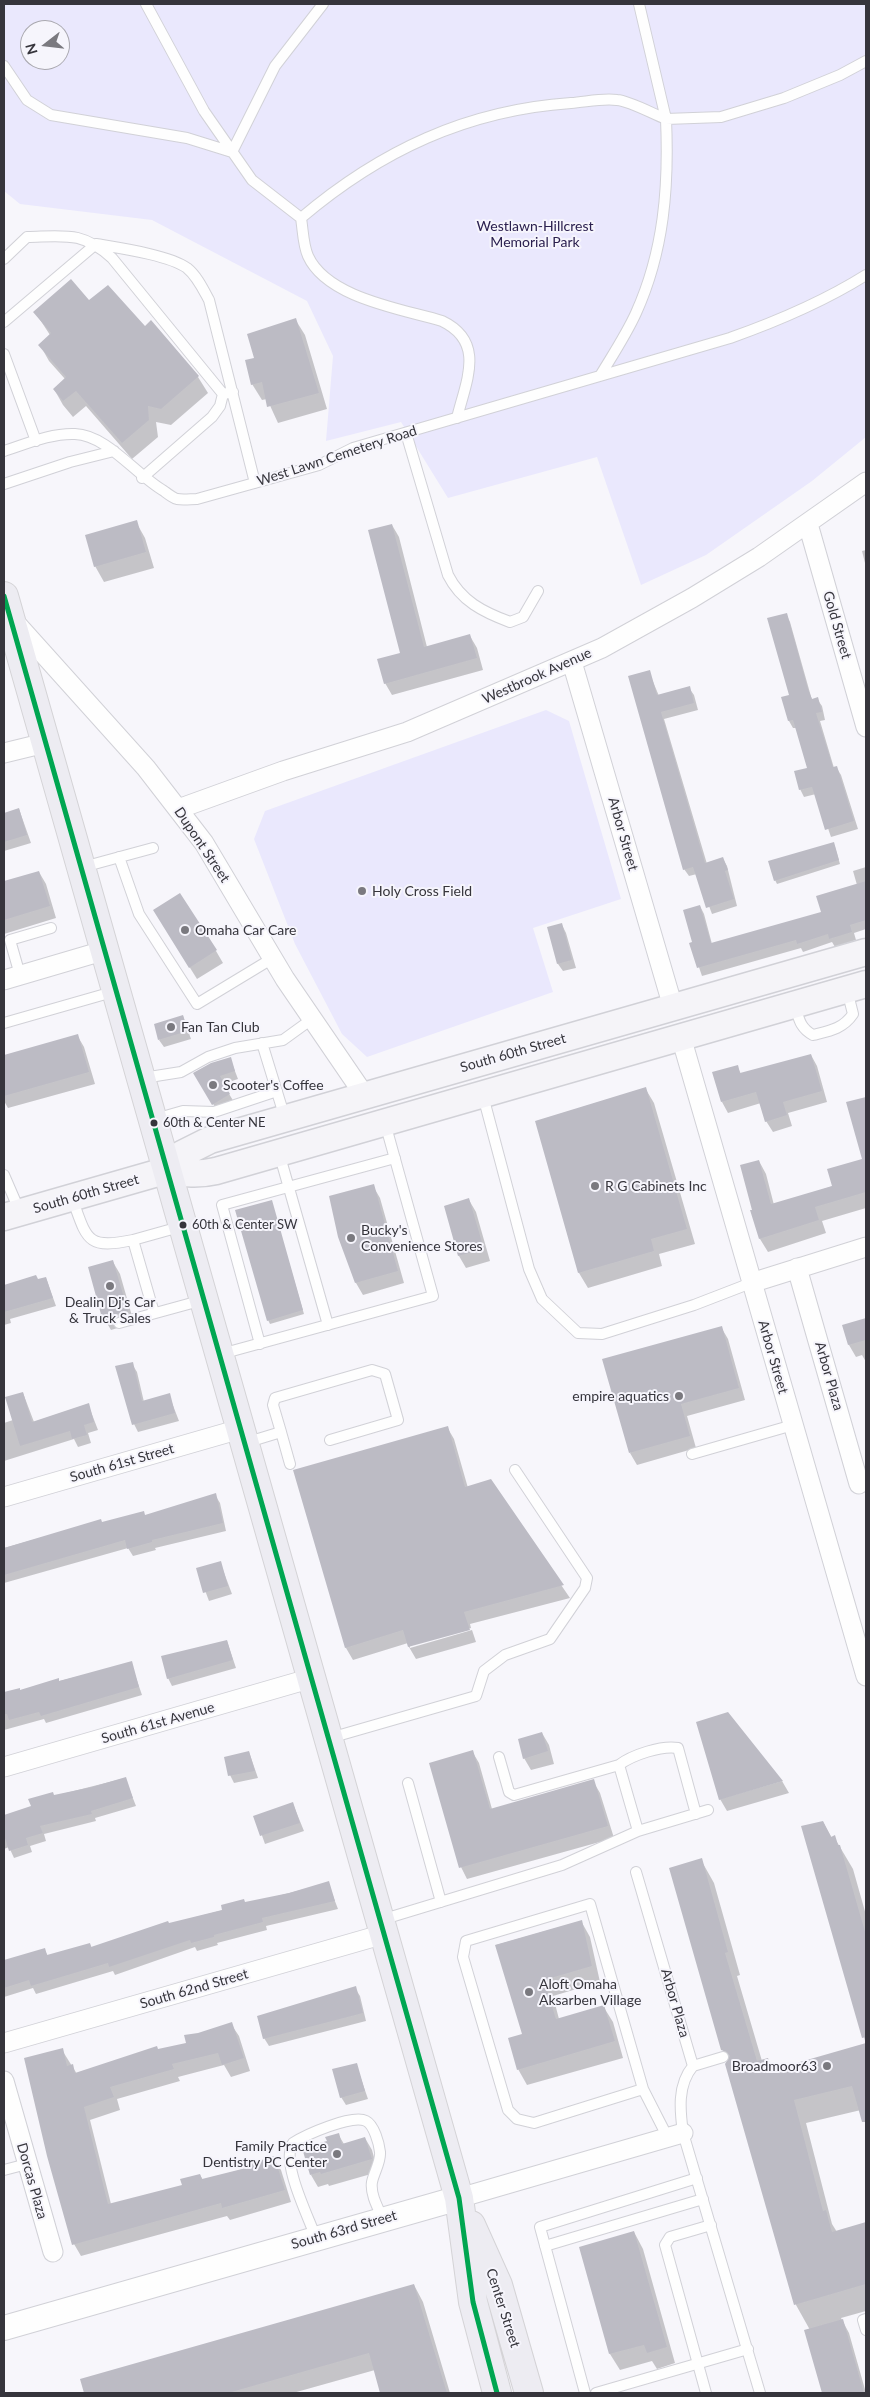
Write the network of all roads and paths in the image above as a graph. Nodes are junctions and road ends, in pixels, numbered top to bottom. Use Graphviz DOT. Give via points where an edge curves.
graph roads {
  1 [pos="146,4"];
  2 [pos="323,4"];
  3 [pos="639,4"];
  4 [pos="866,60"];
  5 [pos="4,66"];
  6 [pos="666,119"];
  7 [pos="232,152"];
  8 [pos="301,218"];
  9 [pos="96,244"];
  10 [pos="4,259"];
  11 [pos="866,276"];
  12 [pos="4,322"];
  13 [pos="4,354"];
  14 [pos="600,376"];
  15 [pos="228,393"];
  16 [pos="457,418"];
  17 [pos="406,433"];
  18 [pos="36,441"];
  19 [pos="4,450"];
  20 [pos="114,451"];
  21 [pos="142,478"];
  22 [pos="866,482"];
  23 [pos="254,483"];
  24 [pos="4,484"];
  25 [pos="808,524"];
  26 [pos="538,591"];
  27 [pos="8,622"];
  28 [pos="572,662"];
  29 [pos="866,727"];
  30 [pos="45,742"];
  31 [pos="4,753"];
  32 [pos="178,809"];
  33 [pos="153,848"];
  34 [pos="119,857"];
  35 [pos="82,867"];
  36 [pos="51,928"];
  37 [pos="106,950"];
  38 [pos="866,952"];
  39 [pos="273,958"];
  40 [pos="797,971"];
  41 [pos="12,977"];
  42 [pos="856,986"];
  43 [pos="117,991"];
  44 [pos="794,1004"];
  45 [pos="673,1007"];
  46 [pos="312,1019"];
  47 [pos="4,1023"];
  48 [pos="681,1037"];
  49 [pos="262,1043"];
  50 [pos="549,1075"];
  51 [pos="142,1078"];
  52 [pos="277,1091"];
  53 [pos="483,1095"];
  54 [pos="365,1096"];
  55 [pos="154,1119"];
  56 [pos="285,1119"];
  57 [pos="385,1123"];
  58 [pos="279,1153"];
  59 [pos="395,1158"];
  60 [pos="168,1170"];
  61 [pos="4,1175"];
  62 [pos="288,1186"];
  63 [pos="72,1198"];
  64 [pos="12,1215"];
  65 [pos="184,1226"];
  66 [pos="133,1240"];
  67 [pos="866,1247"];
  68 [pos="797,1268"];
  69 [pos="751,1282"];
  70 [pos="204,1300"];
  71 [pos="154,1314"];
  72 [pos="119,1323"];
  73 [pos="328,1325"];
  74 [pos="260,1344"];
  75 [pos="220,1354"];
  76 [pos="793,1425"];
  77 [pos="281,1432"];
  78 [pos="242,1436"];
  79 [pos="330,1440"];
  80 [pos="692,1454"];
  81 [pos="290,1464"];
  82 [pos="515,1470"];
  83 [pos="859,1484"];
  84 [pos="4,1497"];
  85 [pos="866,1676"];
  86 [pos="312,1678"];
  87 [pos="329,1739"];
  88 [pos="499,1757"];
  89 [pos="619,1765"];
  90 [pos="4,1767"];
  91 [pos="408,1783"];
  92 [pos="708,1810"];
  93 [pos="696,1814"];
  94 [pos="638,1831"];
  95 [pos="636,1872"];
  96 [pos="441,1902"];
  97 [pos="382,1927"];
  98 [pos="4,2043"];
  99 [pos="723,2057"];
  100 [pos="693,2066"];
  101 [pos="4,2081"];
  102 [pos="643,2089"];
  103 [pos="676,2135"];
  104 [pos="27,2164"];
  105 [pos="4,2170"];
  106 [pos="697,2178"];
  107 [pos="459,2198"];
  108 [pos="703,2199"];
  109 [pos="383,2219"];
  110 [pos="711,2225"];
  111 [pos="316,2238"];
  112 [pos="545,2246"];
  113 [pos="53,2252"];
  114 [pos="866,2319"];
  115 [pos="4,2328"];
  116 [pos="866,2330"];
  117 [pos="748,2350"];
  118 [pos="698,2364"];
  119 [pos="497,2393"];
  120 [pos="529,2393"];
  121 [pos="585,2393"];
  122 [pos="596,2393"];
  123 [pos="706,2393"];
  124 [pos="760,2393"];
  1 -- 7 [label="lane" via="204,111"];
  2 -- 7 [label="lane" via="275,66"];
  3 -- 6 [label="lane"];
  4 -- 6 [label="lane" via="840,75 784,98 721,117"];
  5 -- 7 [label="lane" via="27,100 51,115 187,138"];
  6 -- 8 [label="lane" via="618,100 547,104 481,118 436,133 388,156 349,179"];
  6 -- 14 [label="lane" via="667,189 656,255 635,314"];
  7 -- 8 [label="lane" via="252,180"];
  8 -- 16 [label="lane" via="307,254 314,267 330,282 367,299 442,321 462,335 470,357"];
  9 -- 10 [label="lane" via="78,236 27,237"];
  9 -- 12 [label="lane"];
  9 -- 15 [label="lane" via="112,258"];
  9 -- 15 [label="lane" via="175,262 199,282 209,300 219,332"];
  11 -- 14 [label="lane, West Lawn Cemetery Road" via="778,321"];
  13 -- 18 [label="lane"];
  14 -- 16 [label="lane, West Lawn Cemetery Road"];
  15 -- 21 [label="lane" via="212,417"];
  15 -- 23 [label="lane"];
  16 -- 17 [label="lane, West Lawn Cemetery Road"];
  17 -- 23 [label="lane, West Lawn Cemetery Road" via="354,448 319,465"];
  17 -- 26 [label="lane" via="455,589 476,607 510,622 523,617"];
  18 -- 19 [label="lane, West Lawn Cemetery Road"];
  18 -- 20 [label="lane, West Lawn Cemetery Road" via="76,434 94,438"];
  20 -- 21 [label="lane, West Lawn Cemetery Road"];
  20 -- 24 [label="lane"];
  21 -- 23 [label="lane, West Lawn Cemetery Road" via="176,499 196,499"];
  22 -- 25 [label="street, Westbrook Avenue"];
  25 -- 28 [label="street, Westbrook Avenue" via="692,598"];
  25 -- 29 [label="street, Gold Street"];
  27 -- 30 [label="main road, Center Street"];
  27 -- 32 [label="street, Dupont Street" via="146,768"];
  28 -- 32 [label="street, Westbrook Avenue" via="407,732 282,771"];
  28 -- 45 [label="street, Arbor Street"];
  30 -- 31 [label="street"];
  30 -- 35 [label="main road, Center Street"];
  32 -- 39 [label="street, Dupont Street" via="204,843"];
  33 -- 34 [label="lane"];
  34 -- 35 [label="lane"];
  34 -- 39 [label="lane" via="139,914 197,1004"];
  35 -- 37 [label="main road, Center Street"];
  36 -- 41 [label="lane" via="10,940"];
  37 -- 41 [label="street"];
  37 -- 43 [label="main road, Center Street"];
  38 -- 40 [label="main road, South 60th Street"];
  39 -- 46 [label="street, Dupont Street"];
  40 -- 45 [label="main road, South 60th Street"];
  40 -- 48 [label="main road" via="781,991 690,1018"];
  42 -- 44 [label="main road, South 60th Street"];
  42 -- 44 [label="lane" via="852,1014 846,1023 832,1031 812,1035 805,1031"];
  43 -- 47 [label="lane"];
  43 -- 51 [label="main road, Center Street"];
  44 -- 48 [label="main road, South 60th Street"];
  45 -- 50 [label="main road" via="669,1018 650,1033 567,1059"];
  45 -- 54 [label="main road, South 60th Street"];
  46 -- 49 [label="lane" via="283,1040"];
  46 -- 54 [label="street, Dupont Street"];
  48 -- 50 [label="main road, South 60th Street"];
  48 -- 69 [label="street, Arbor Street"];
  49 -- 51 [label="lane" via="208,1057 181,1072"];
  49 -- 52 [label="lane"];
  50 -- 53 [label="main road, South 60th Street"];
  51 -- 55 [label="main road, Center Street"];
  52 -- 55 [label="lane" via="214,1112 183,1111"];
  52 -- 56 [label="lane"];
  53 -- 57 [label="main road, South 60th Street"];
  53 -- 69 [label="lane" via="529,1269 542,1299 578,1333 602,1334 694,1305"];
  54 -- 56 [label="main road, South 60th Street"];
  55 -- 60 [label="main road, Center Street"];
  56 -- 60 [label="main road, South 60th Street" via="193,1147"];
  57 -- 58 [label="main road, South 60th Street"];
  57 -- 59 [label="lane"];
  58 -- 60 [label="main road, South 60th Street" via="201,1175"];
  58 -- 62 [label="lane"];
  59 -- 62 [label="lane"];
  59 -- 73 [label="lane" via="433,1296"];
  60 -- 63 [label="main road, South 60th Street"];
  60 -- 65 [label="main road, Center Street"];
  61 -- 64 [label="lane"];
  62 -- 73 [label="lane"];
  62 -- 74 [label="lane" via="222,1204"];
  63 -- 64 [label="main road, South 60th Street"];
  63 -- 66 [label="lane" via="86,1235 96,1242 108,1245"];
  65 -- 66 [label="lane"];
  65 -- 70 [label="main road, Center Street"];
  66 -- 71 [label="lane"];
  67 -- 68 [label="street"];
  68 -- 69 [label="street"];
  68 -- 83 [label="street, Arbor Plaza"];
  69 -- 76 [label="street, Arbor Street"];
  70 -- 71 [label="lane"];
  70 -- 75 [label="main road, Center Street"];
  71 -- 72 [label="lane"];
  73 -- 74 [label="lane"];
  74 -- 75 [label="lane"];
  75 -- 78 [label="main road, Center Street"];
  76 -- 80 [label="lane"];
  76 -- 85 [label="street, Arbor Street"];
  77 -- 78 [label="lane"];
  77 -- 79 [label="lane" via="273,1404 275,1398 372,1370 385,1374 398,1420"];
  77 -- 81 [label="lane"];
  78 -- 84 [label="street, South 61st Street"];
  78 -- 86 [label="main road, Center Street"];
  82 -- 87 [label="lane" via="587,1578 585,1588 550,1639 505,1655 484,1671 476,1696"];
  86 -- 87 [label="main road, Center Street"];
  86 -- 90 [label="street, South 61st Avenue"];
  87 -- 97 [label="main road, Center Street"];
  88 -- 89 [label="lane" via="509,1792 514,1794"];
  89 -- 93 [label="lane" via="625,1760 670,1747 678,1748"];
  89 -- 94 [label="lane"];
  91 -- 96 [label="lane"];
  92 -- 93 [label="lane"];
  93 -- 94 [label="lane"];
  94 -- 96 [label="lane" via="562,1865"];
  95 -- 100 [label="lane, Arbor Plaza"];
  96 -- 97 [label="lane"];
  97 -- 98 [label="street, South 62nd Street"];
  97 -- 107 [label="main road, Center Street"];
  99 -- 100 [label="lane"];
  100 -- 103 [label="lane" via="685,2081"];
  101 -- 104 [label="street, Dorcas Plaza"];
  102 -- 102 [label="lane" via="590,1904 466,1941 463,1958 508,2110 517,2119 534,2123"];
  102 -- 103 [label="lane"];
  103 -- 106 [label="lane"];
  103 -- 107 [label="street, South 63rd Street"];
  104 -- 105 [label="lane"];
  104 -- 113 [label="street, Dorcas Plaza"];
  106 -- 108 [label="lane"];
  106 -- 112 [label="lane" via="540,2227"];
  107 -- 109 [label="street, South 63rd Street"];
  107 -- 119 [label="main road, Center Street" via="473,2302"];
  107 -- 120 [label="main road, Center Street" via="498,2285"];
  108 -- 110 [label="lane"];
  108 -- 112 [label="lane"];
  109 -- 111 [label="street, South 63rd Street"];
  109 -- 111 [label="lane" via="372,2190 380,2155 372,2127 360,2120 323,2129 293,2143 288,2154"];
  110 -- 117 [label="lane"];
  110 -- 118 [label="lane" via="670,2236 665,2245"];
  111 -- 115 [label="street, South 63rd Street"];
  112 -- 121 [label="lane"];
  114 -- 116 [label="lane" via="863,2320"];
  117 -- 118 [label="lane"];
  117 -- 124 [label="lane"];
  118 -- 122 [label="lane"];
  118 -- 123 [label="lane"];
}
